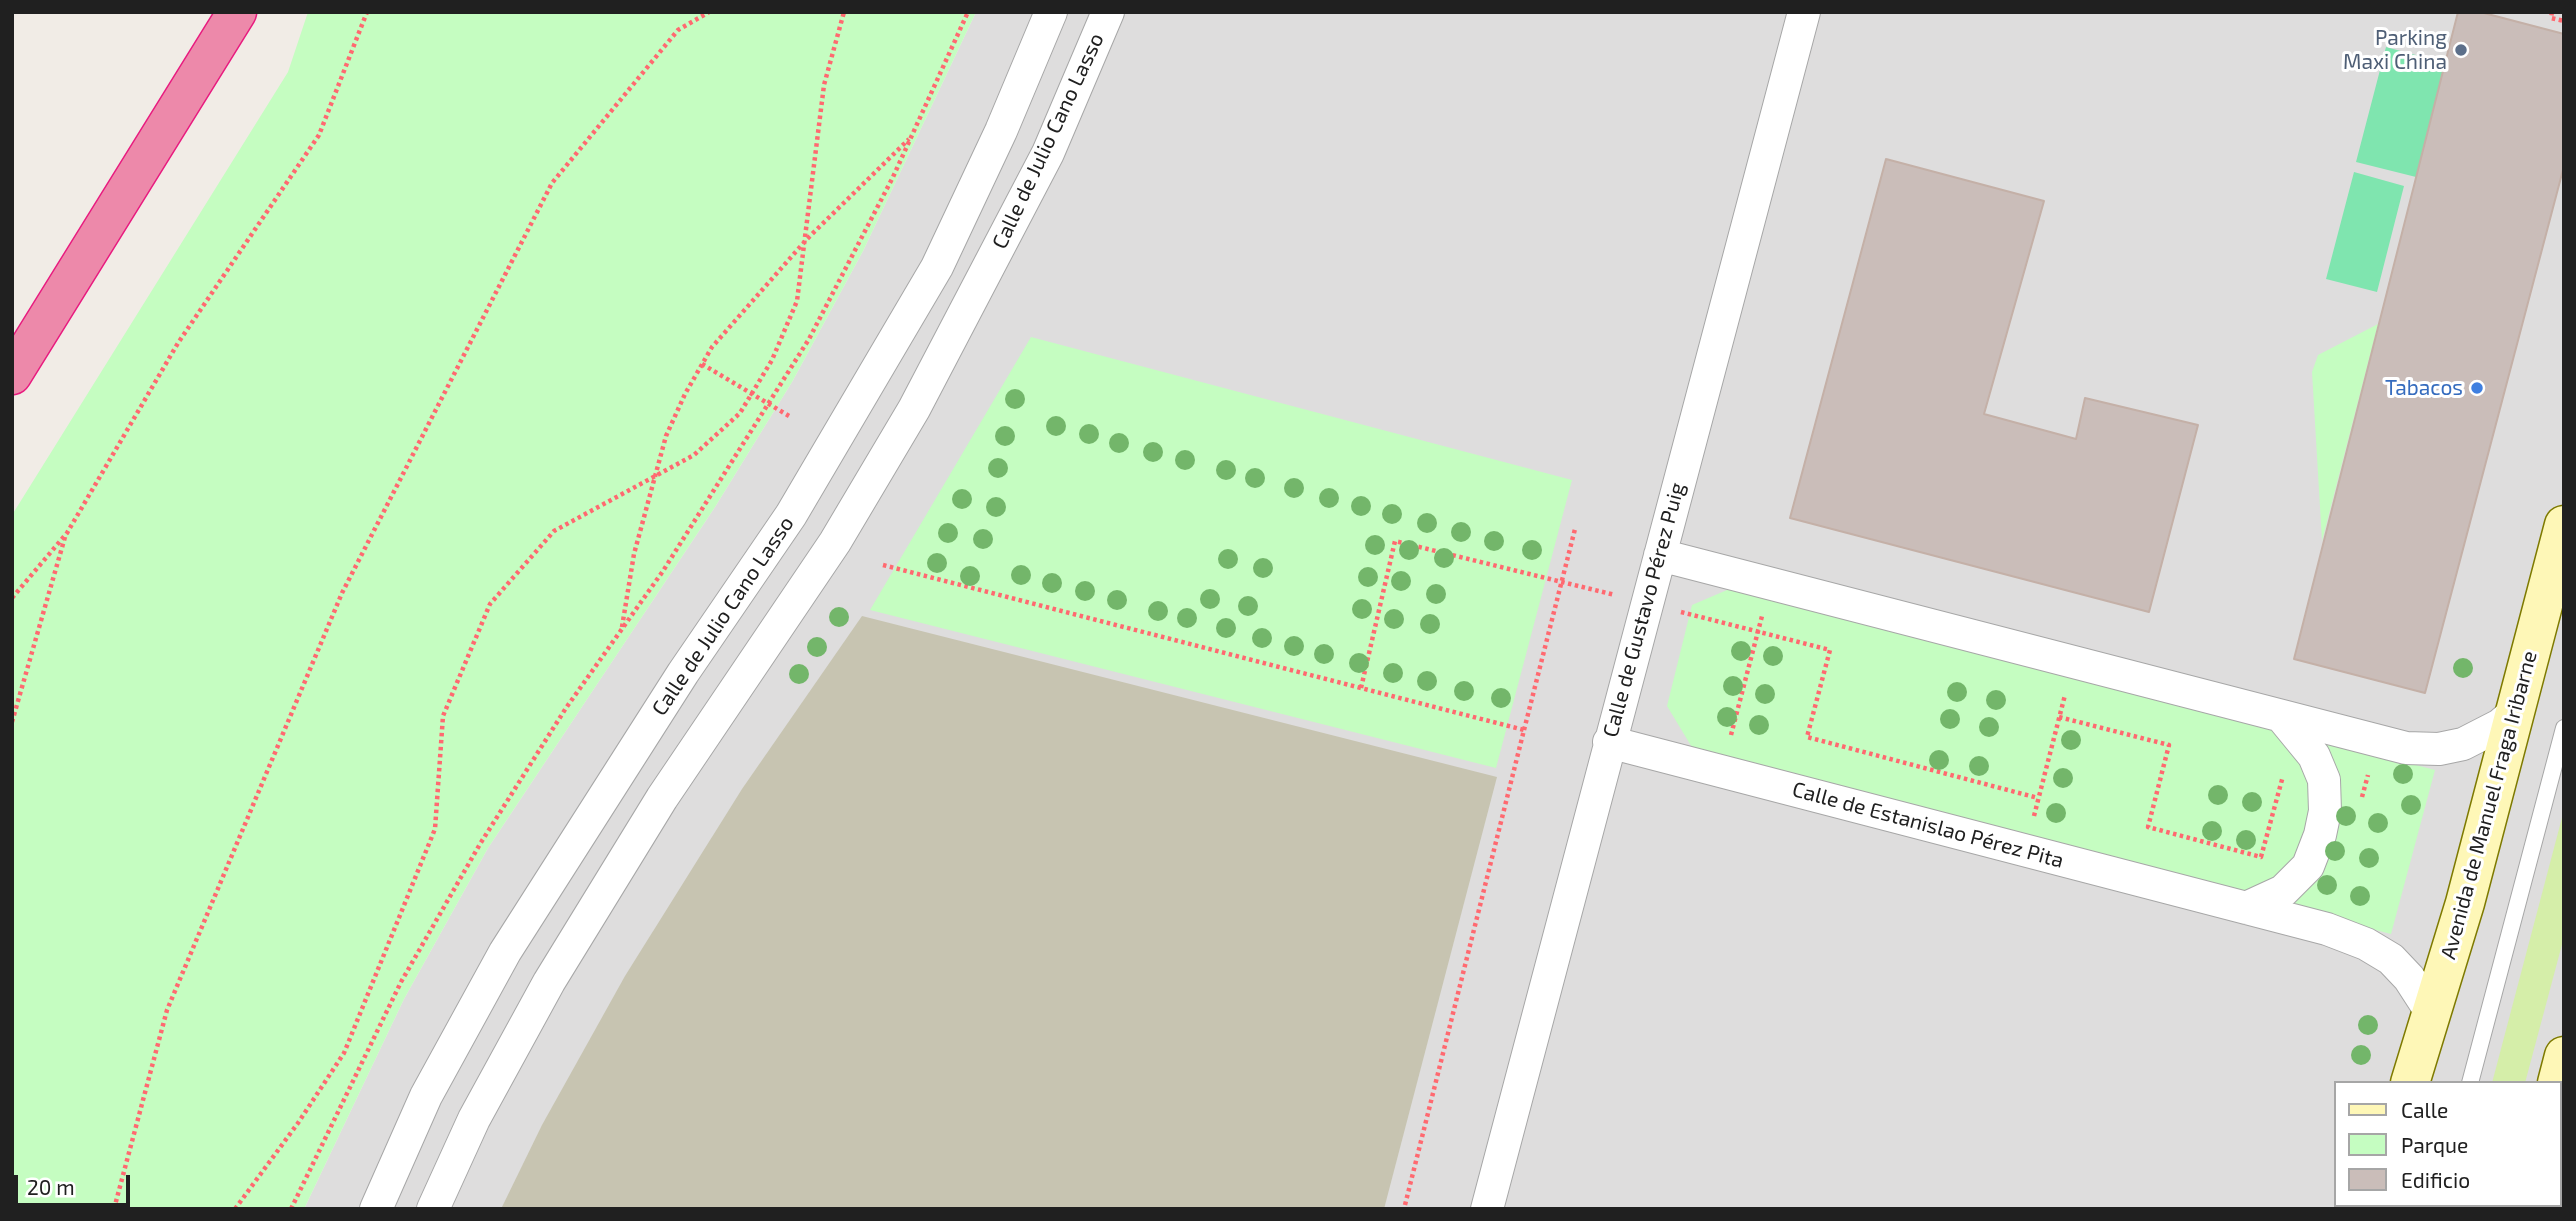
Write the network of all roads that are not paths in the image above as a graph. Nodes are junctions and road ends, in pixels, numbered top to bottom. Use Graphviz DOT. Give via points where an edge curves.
graph roads {
  1 [pos="237,12"];
  2 [pos="1051,12"];
  3 [pos="1108,12"];
  4 [pos="1804,12"];
  5 [pos="12,375"];
  6 [pos="2564,525"];
  7 [pos="1660,555"];
  8 [pos="2516,711"];
  9 [pos="2282,717"];
  10 [pos="2564,728"];
  11 [pos="1609,742"];
  12 [pos="2246,908"];
  13 [pos="2431,1012"];
  14 [pos="2564,1056"];
  15 [pos="2411,1081"];
  16 [pos="2471,1081"];
  17 [pos="2558,1081"];
  18 [pos="376,1209"];
  19 [pos="433,1209"];
  20 [pos="1488,1209"];
  1 -- 5 [label="highway"];
  2 -- 18 [label="street, Calle de Julio Cano Lasso" via="989,156 912,313 791,515 676,683 505,952 426,1096"];
  3 -- 19 [label="street, Calle de Julio Cano Lasso" via="1048,153 914,409 835,542 662,798 550,982 474,1119"];
  4 -- 7 [label="street, Calle de Gustavo Pérez Puig"];
  6 -- 8 [label="street, Avenida de Manuel Fraga Iribarne"];
  7 -- 9 [label="street"];
  7 -- 11 [label="street, Calle de Gustavo Pérez Puig"];
  8 -- 9 [label="street" via="2463,744 2428,750"];
  8 -- 13 [label="street, Avenida de Manuel Fraga Iribarne"];
  9 -- 12 [label="street" via="2314,756 2323,780 2325,811 2308,866 2283,891"];
  10 -- 16 [label="lane"];
  11 -- 12 [label="street, Calle de Estanislao Pérez Pita"];
  11 -- 20 [label="street, Calle de Gustavo Pérez Puig"];
  12 -- 13 [label="street, Calle de Estanislao Pérez Pita" via="2366,944 2391,959"];
  13 -- 15 [label="street, Avenida de Manuel Fraga Iribarne"];
  14 -- 17 [label="street"];
}
